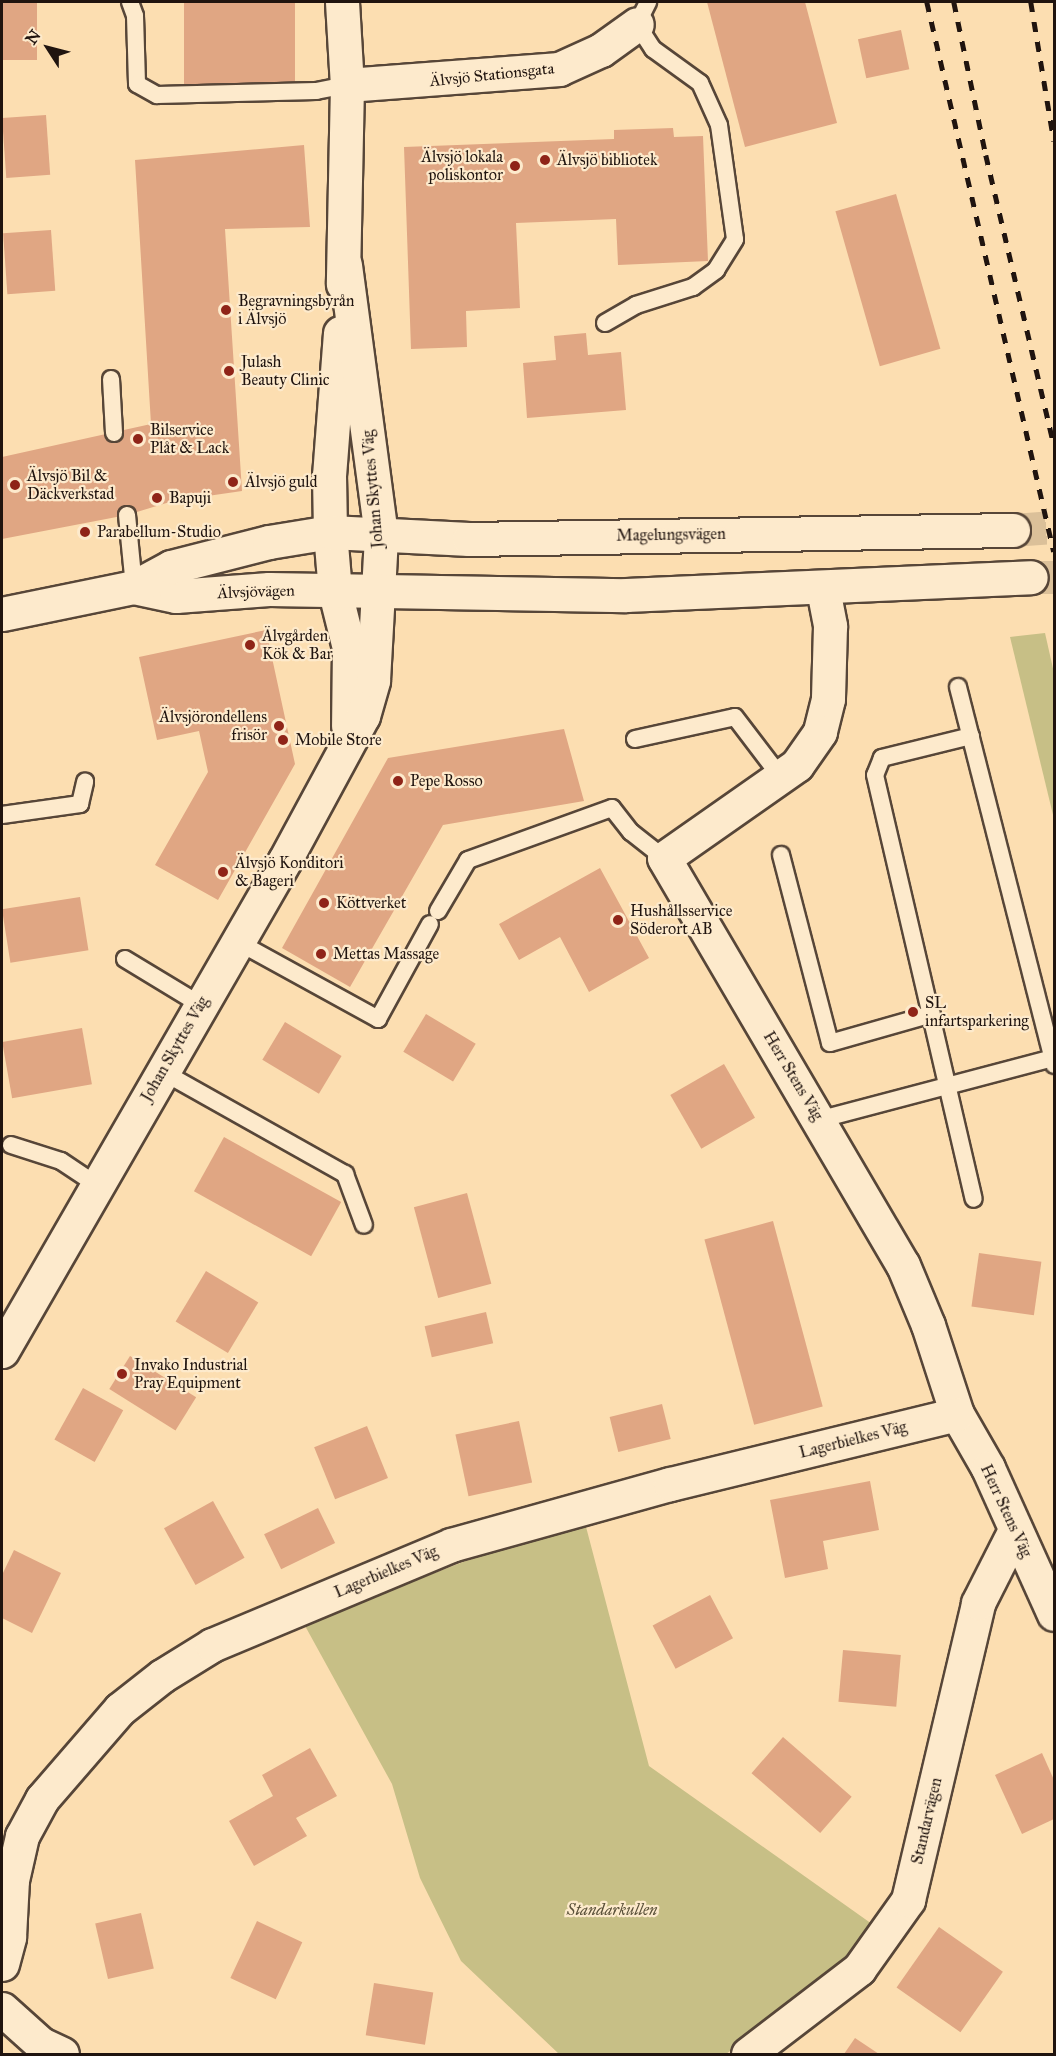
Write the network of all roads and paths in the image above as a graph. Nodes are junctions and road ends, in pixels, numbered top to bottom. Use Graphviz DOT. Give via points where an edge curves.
graph roads {
  1 [pos="130,2"];
  2 [pos="342,2"];
  3 [pos="642,13"];
  4 [pos="347,85"];
  5 [pos="345,264"];
  6 [pos="605,323"];
  7 [pos="111,379"];
  8 [pos="114,433"];
  9 [pos="127,515"];
  10 [pos="1012,530"];
  11 [pos="330,532"];
  12 [pos="381,535"];
  13 [pos="1031,577"];
  14 [pos="134,587"];
  15 [pos="823,589"];
  16 [pos="378,591"];
  17 [pos="335,592"];
  18 [pos="2,614"];
  19 [pos="958,687"];
  20 [pos="971,736"];
  21 [pos="635,739"];
  22 [pos="348,746"];
  23 [pos="780,776"];
  24 [pos="84,782"];
  25 [pos="2,815"];
  26 [pos="781,855"];
  27 [pos="664,858"];
  28 [pos="238,942"];
  29 [pos="125,958"];
  30 [pos="201,1005"];
  31 [pos="932,1014"];
  32 [pos="1054,1061"];
  33 [pos="162,1072"];
  34 [pos="949,1086"];
  35 [pos="818,1120"];
  36 [pos="11,1145"];
  37 [pos="97,1185"];
  38 [pos="974,1199"];
  39 [pos="364,1225"];
  40 [pos="2,1351"];
  41 [pos="957,1414"];
  42 [pos="1015,1530"];
  43 [pos="1054,1614"];
  44 [pos="2,1964"];
  45 [pos="2,2009"];
  46 [pos="62,2055"];
  47 [pos="748,2055"];
  1 -- 4 [label="lane" via="135,16 137,84 157,95 316,91"];
  2 -- 4 [label="street, Johan Skyttes Väg"];
  3 -- 4 [label="street, Älvsjö Stationsgata" via="601,50 559,69"];
  3 -- 6 [label="lane" via="653,49 700,83 719,125 735,240 716,270 693,286 636,305"];
  4 -- 5 [label="street, Johan Skyttes Väg"];
  5 -- 11 [label="street, Johan Skyttes Väg" via="329,476"];
  5 -- 12 [label="street, Johan Skyttes Väg"];
  7 -- 8 [label="lane"];
  9 -- 14 [label="lane"];
  10 -- 12 [label="street, Magelungsvägen" via="469,539"];
  11 -- 12 [label="street, Magelungsvägen"];
  11 -- 14 [label="street, Älvsjövägen" via="269,542 171,567"];
  11 -- 17 [label="street, Johan Skyttes Väg"];
  12 -- 16 [label="street, Johan Skyttes Väg"];
  13 -- 15 [label="street"];
  14 -- 17 [label="street, Älvsjövägen" via="176,596 269,589"];
  14 -- 18 [label="street, Älvsjövägen"];
  15 -- 16 [label="street" via="592,595"];
  15 -- 23 [label="street" via="830,626 828,699 820,732 797,765"];
  16 -- 17 [label="street, Älvsjövägen"];
  16 -- 22 [label="street, Johan Skyttes Väg" via="373,680 363,716"];
  17 -- 22 [label="street, Johan Skyttes Väg" via="349,648"];
  19 -- 20 [label="lane"];
  20 -- 31 [label="lane" via="882,758 875,775"];
  20 -- 32 [label="lane"];
  21 -- 23 [label="lane" via="735,717"];
  22 -- 28 [label="street, Johan Skyttes Väg"];
  23 -- 27 [label="street"];
  24 -- 25 [label="lane" via="80,804"];
  26 -- 31 [label="lane" via="830,1043"];
  27 -- 28 [label="lane" via="631,832 612,808 468,860 378,1019"];
  27 -- 35 [label="street, Herr Stens Väg"];
  28 -- 30 [label="street, Johan Skyttes Väg"];
  29 -- 30 [label="lane"];
  30 -- 33 [label="street, Johan Skyttes Väg"];
  31 -- 34 [label="lane"];
  32 -- 34 [label="lane"];
  33 -- 37 [label="street, Johan Skyttes Väg"];
  33 -- 39 [label="lane" via="345,1174"];
  34 -- 35 [label="lane"];
  34 -- 38 [label="lane"];
  35 -- 41 [label="street, Herr Stens Väg" via="903,1265 928,1325"];
  36 -- 37 [label="lane" via="61,1161"];
  37 -- 40 [label="street, Johan Skyttes Väg"];
  41 -- 42 [label="street, Herr Stens Väg" via="988,1468"];
  41 -- 44 [label="street, Lagerbielkes Väg" via="670,1484 451,1545 212,1645 162,1676 120,1709 42,1798 22,1836 12,1880 9,1937"];
  42 -- 43 [label="street, Herr Stens Väg"];
  42 -- 47 [label="street, Standarvägen" via="978,1603 908,1900 859,1969"];
  45 -- 46 [label="street" via="41,2044"];
}
